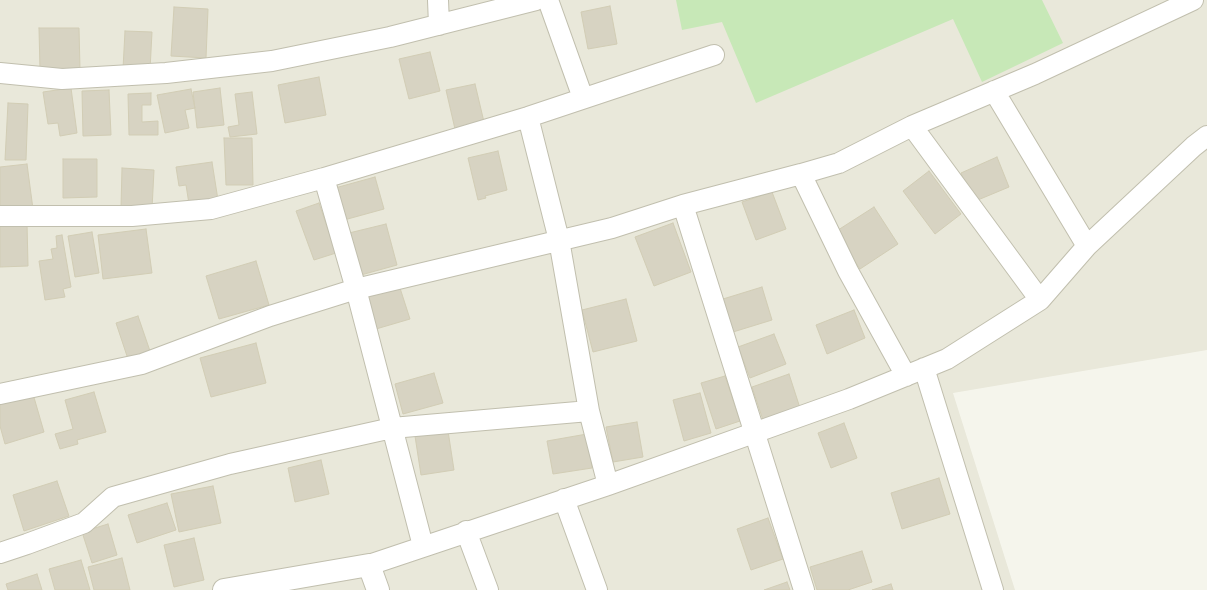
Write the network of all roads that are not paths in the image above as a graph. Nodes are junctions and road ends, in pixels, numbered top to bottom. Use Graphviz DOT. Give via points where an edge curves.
graph roads {
  1 [pos="438,0"];
  2 [pos="536,0"];
  3 [pos="548,0"];
  4 [pos="1193,0"];
  5 [pos="439,25"];
  6 [pos="714,54"];
  7 [pos="0,73"];
  8 [pos="994,91"];
  9 [pos="583,98"];
  10 [pos="528,117"];
  11 [pos="912,126"];
  12 [pos="1207,136"];
  13 [pos="801,174"];
  14 [pos="324,178"];
  15 [pos="683,205"];
  16 [pos="0,216"];
  17 [pos="558,240"];
  18 [pos="1087,246"];
  19 [pos="356,289"];
  20 [pos="1040,300"];
  21 [pos="924,368"];
  22 [pos="906,376"];
  23 [pos="0,394"];
  24 [pos="589,411"];
  25 [pos="392,428"];
  26 [pos="755,431"];
  27 [pos="608,485"];
  28 [pos="564,499"];
  29 [pos="466,531"];
  30 [pos="424,546"];
  31 [pos="0,553"];
  32 [pos="369,564"];
  33 [pos="224,590"];
  34 [pos="378,590"];
  35 [pos="488,590"];
  36 [pos="596,590"];
  37 [pos="804,590"];
  38 [pos="993,590"];
  1 -- 5 [label="street"];
  2 -- 5 [label="street"];
  3 -- 9 [label="street"];
  4 -- 8 [label="street"];
  5 -- 7 [label="street" via="272,60 174,72 62,79"];
  6 -- 9 [label="street"];
  8 -- 11 [label="street"];
  8 -- 18 [label="street"];
  9 -- 10 [label="street"];
  10 -- 14 [label="street"];
  10 -- 17 [label="street"];
  11 -- 13 [label="street" via="839,162"];
  11 -- 20 [label="street"];
  12 -- 18 [label="street"];
  13 -- 15 [label="street"];
  13 -- 22 [label="street" via="848,271"];
  14 -- 16 [label="street" via="211,209 132,216"];
  14 -- 19 [label="street"];
  15 -- 17 [label="street" via="612,228"];
  15 -- 26 [label="street"];
  17 -- 19 [label="street"];
  17 -- 24 [label="street"];
  18 -- 20 [label="street"];
  19 -- 23 [label="street" via="270,316 142,364"];
  19 -- 25 [label="street"];
  20 -- 21 [label="street" via="947,359"];
  21 -- 22 [label="street"];
  21 -- 38 [label="street"];
  22 -- 26 [label="street" via="849,399"];
  24 -- 25 [label="street"];
  24 -- 27 [label="street"];
  25 -- 30 [label="street"];
  25 -- 31 [label="street" via="230,464 113,497 84,522"];
  26 -- 27 [label="street"];
  26 -- 37 [label="street"];
  27 -- 28 [label="street"];
  28 -- 29 [label="street"];
  28 -- 36 [label="street"];
  29 -- 30 [label="street"];
  29 -- 35 [label="street"];
  30 -- 32 [label="street"];
  32 -- 33 [label="street"];
  32 -- 34 [label="street"];
}
